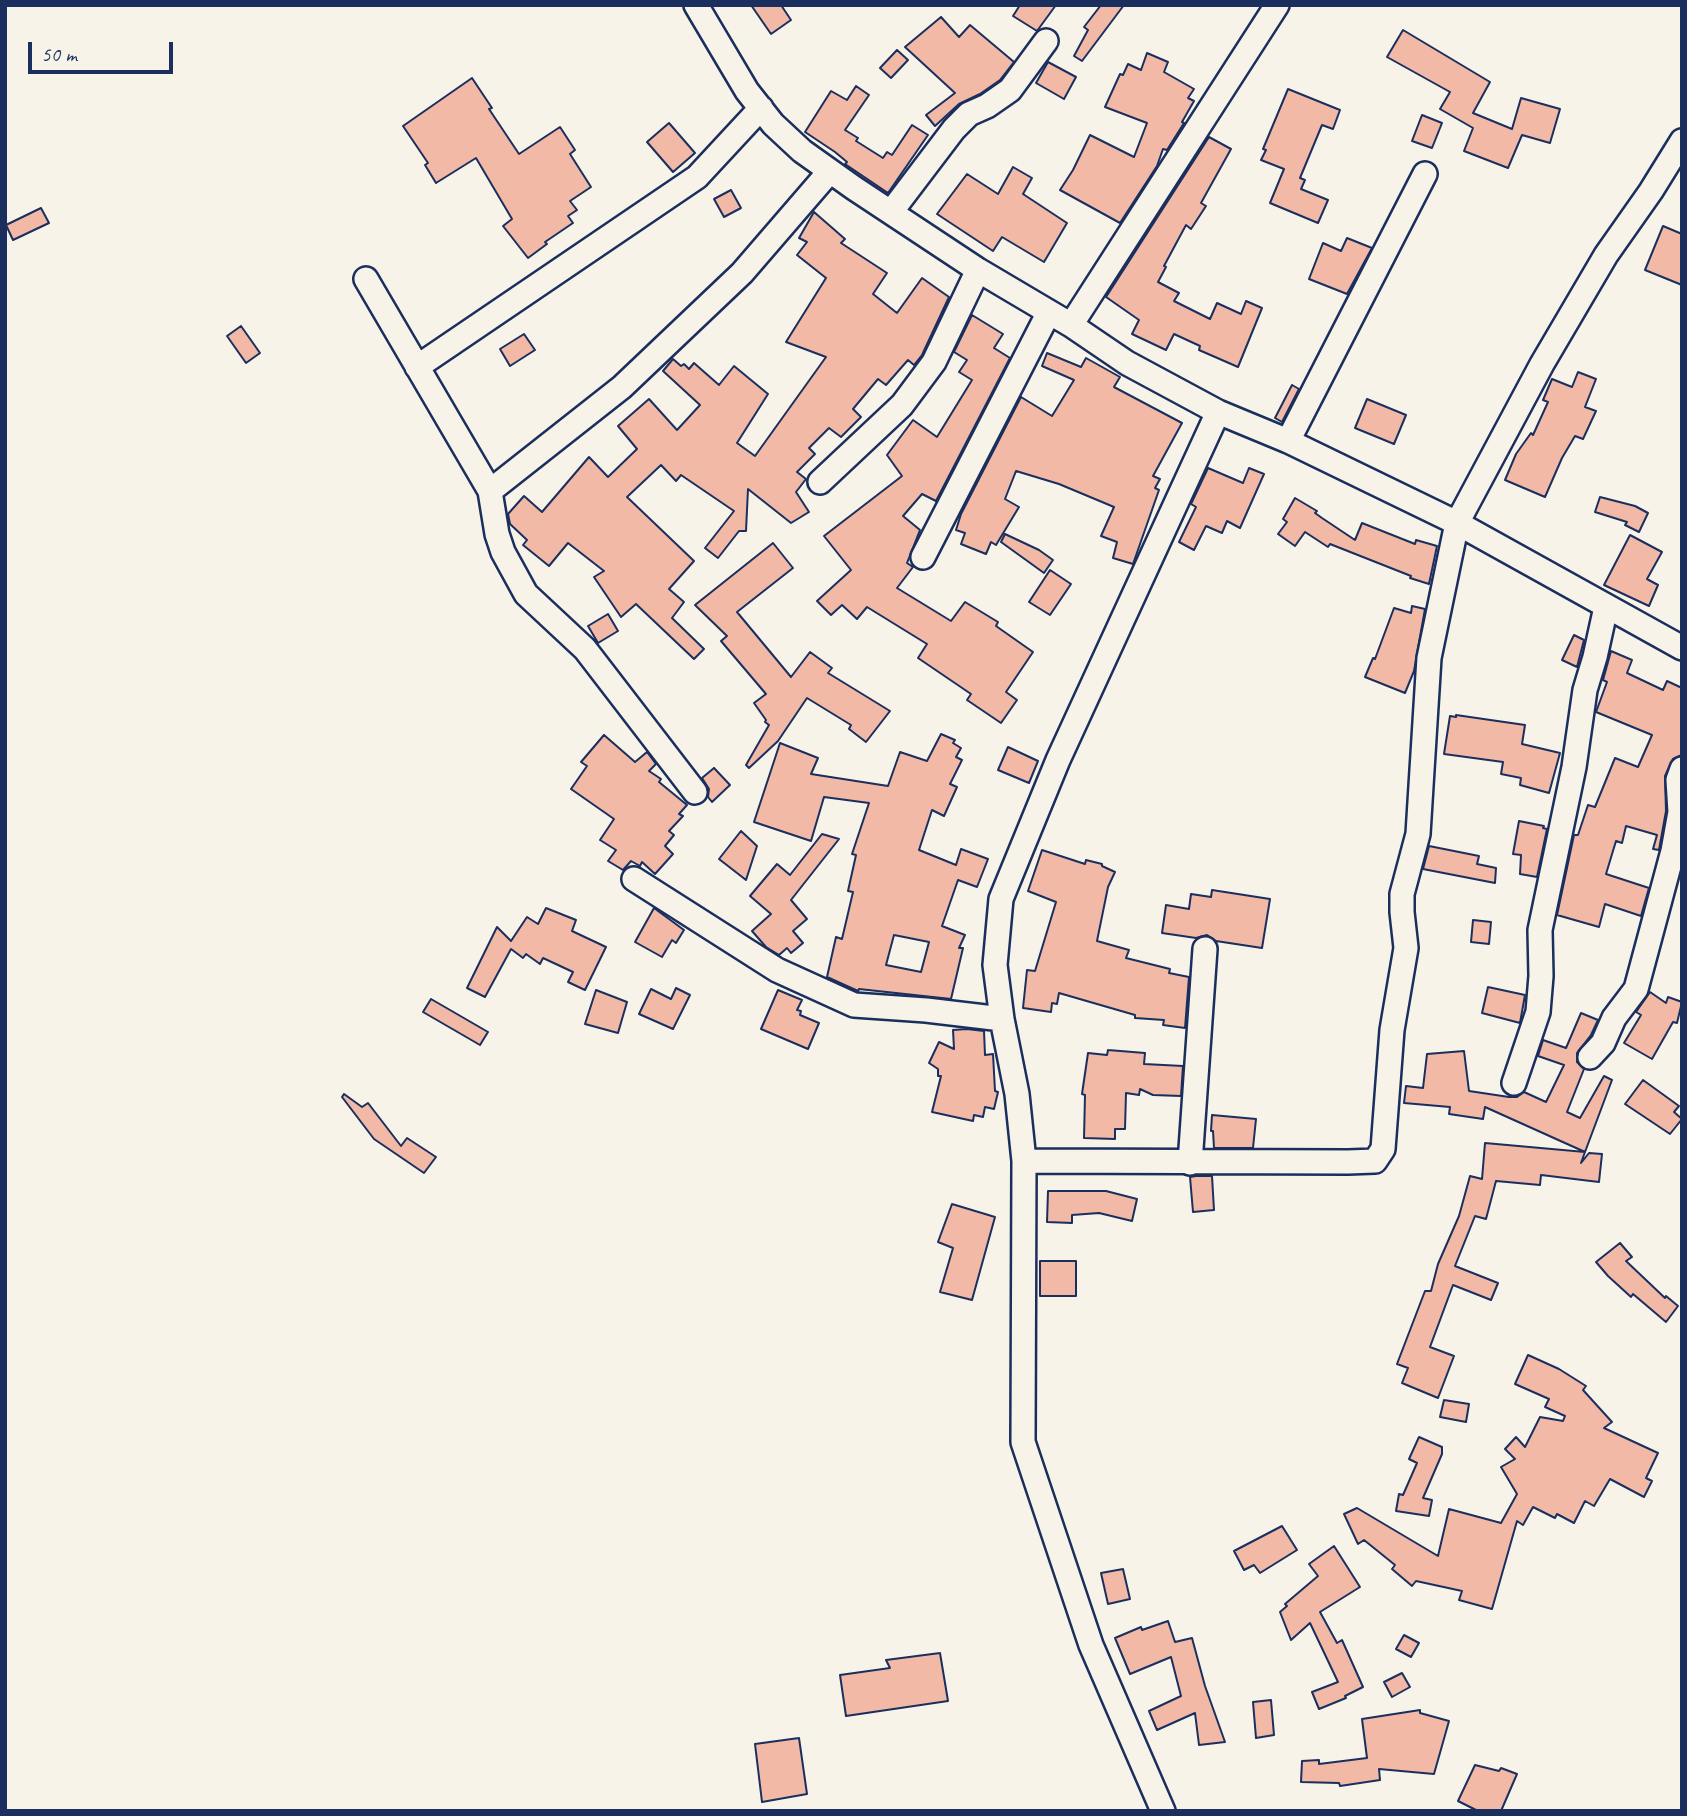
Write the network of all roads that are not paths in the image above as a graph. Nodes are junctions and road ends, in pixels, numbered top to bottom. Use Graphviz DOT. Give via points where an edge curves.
graph roads {
  1 [pos="696,5"];
  2 [pos="1277,5"];
  3 [pos="1046,41"];
  4 [pos="761,108"];
  5 [pos="1682,142"];
  6 [pos="830,171"];
  7 [pos="1424,174"];
  8 [pos="891,212"];
  9 [pos="978,270"];
  10 [pos="366,279"];
  11 [pos="1049,312"];
  12 [pos="1071,325"];
  13 [pos="417,367"];
  14 [pos="1218,412"];
  15 [pos="1288,441"];
  16 [pos="820,482"];
  17 [pos="489,491"];
  18 [pos="1457,523"];
  19 [pos="923,557"];
  20 [pos="1606,607"];
  21 [pos="1682,649"];
  22 [pos="1682,769"];
  23 [pos="695,792"];
  24 [pos="634,879"];
  25 [pos="1205,949"];
  26 [pos="1002,1019"];
  27 [pos="1590,1057"];
  28 [pos="1514,1083"];
  29 [pos="1024,1161"];
  30 [pos="1190,1163"];
  31 [pos="1163,1811"];
  1 -- 4 [label="street"];
  2 -- 12 [label="street"];
  3 -- 8 [label="street" via="1010,90 969,114 954,129"];
  4 -- 6 [label="street"];
  4 -- 13 [label="street" via="697,177"];
  5 -- 18 [label="street" via="1606,255 1548,353"];
  6 -- 8 [label="street"];
  6 -- 17 [label="street" via="742,273 622,387"];
  7 -- 15 [label="street"];
  8 -- 9 [label="street"];
  9 -- 11 [label="street"];
  9 -- 16 [label="street" via="934,362 902,405"];
  10 -- 13 [label="street"];
  11 -- 12 [label="street"];
  11 -- 19 [label="street"];
  12 -- 14 [label="street" via="1127,363"];
  13 -- 17 [label="street"];
  14 -- 15 [label="street"];
  14 -- 26 [label="street" via="1058,760 1001,899 995,965"];
  15 -- 18 [label="street"];
  17 -- 23 [label="street" via="503,552 526,594 585,649"];
  18 -- 20 [label="street"];
  18 -- 30 [label="street" via="1429,658 1418,834 1402,894 1406,948 1392,1030 1383,1149 1375,1161"];
  20 -- 21 [label="street"];
  20 -- 28 [label="street" via="1585,690 1540,930 1538,1012"];
  22 -- 27 [label="street" via="1673,851 1636,989"];
  24 -- 26 [label="street" via="777,970 853,1005"];
  25 -- 30 [label="street"];
  26 -- 29 [label="street"];
  29 -- 30 [label="street"];
  29 -- 31 [label="street" via="1023,1442 1091,1645"];
}
